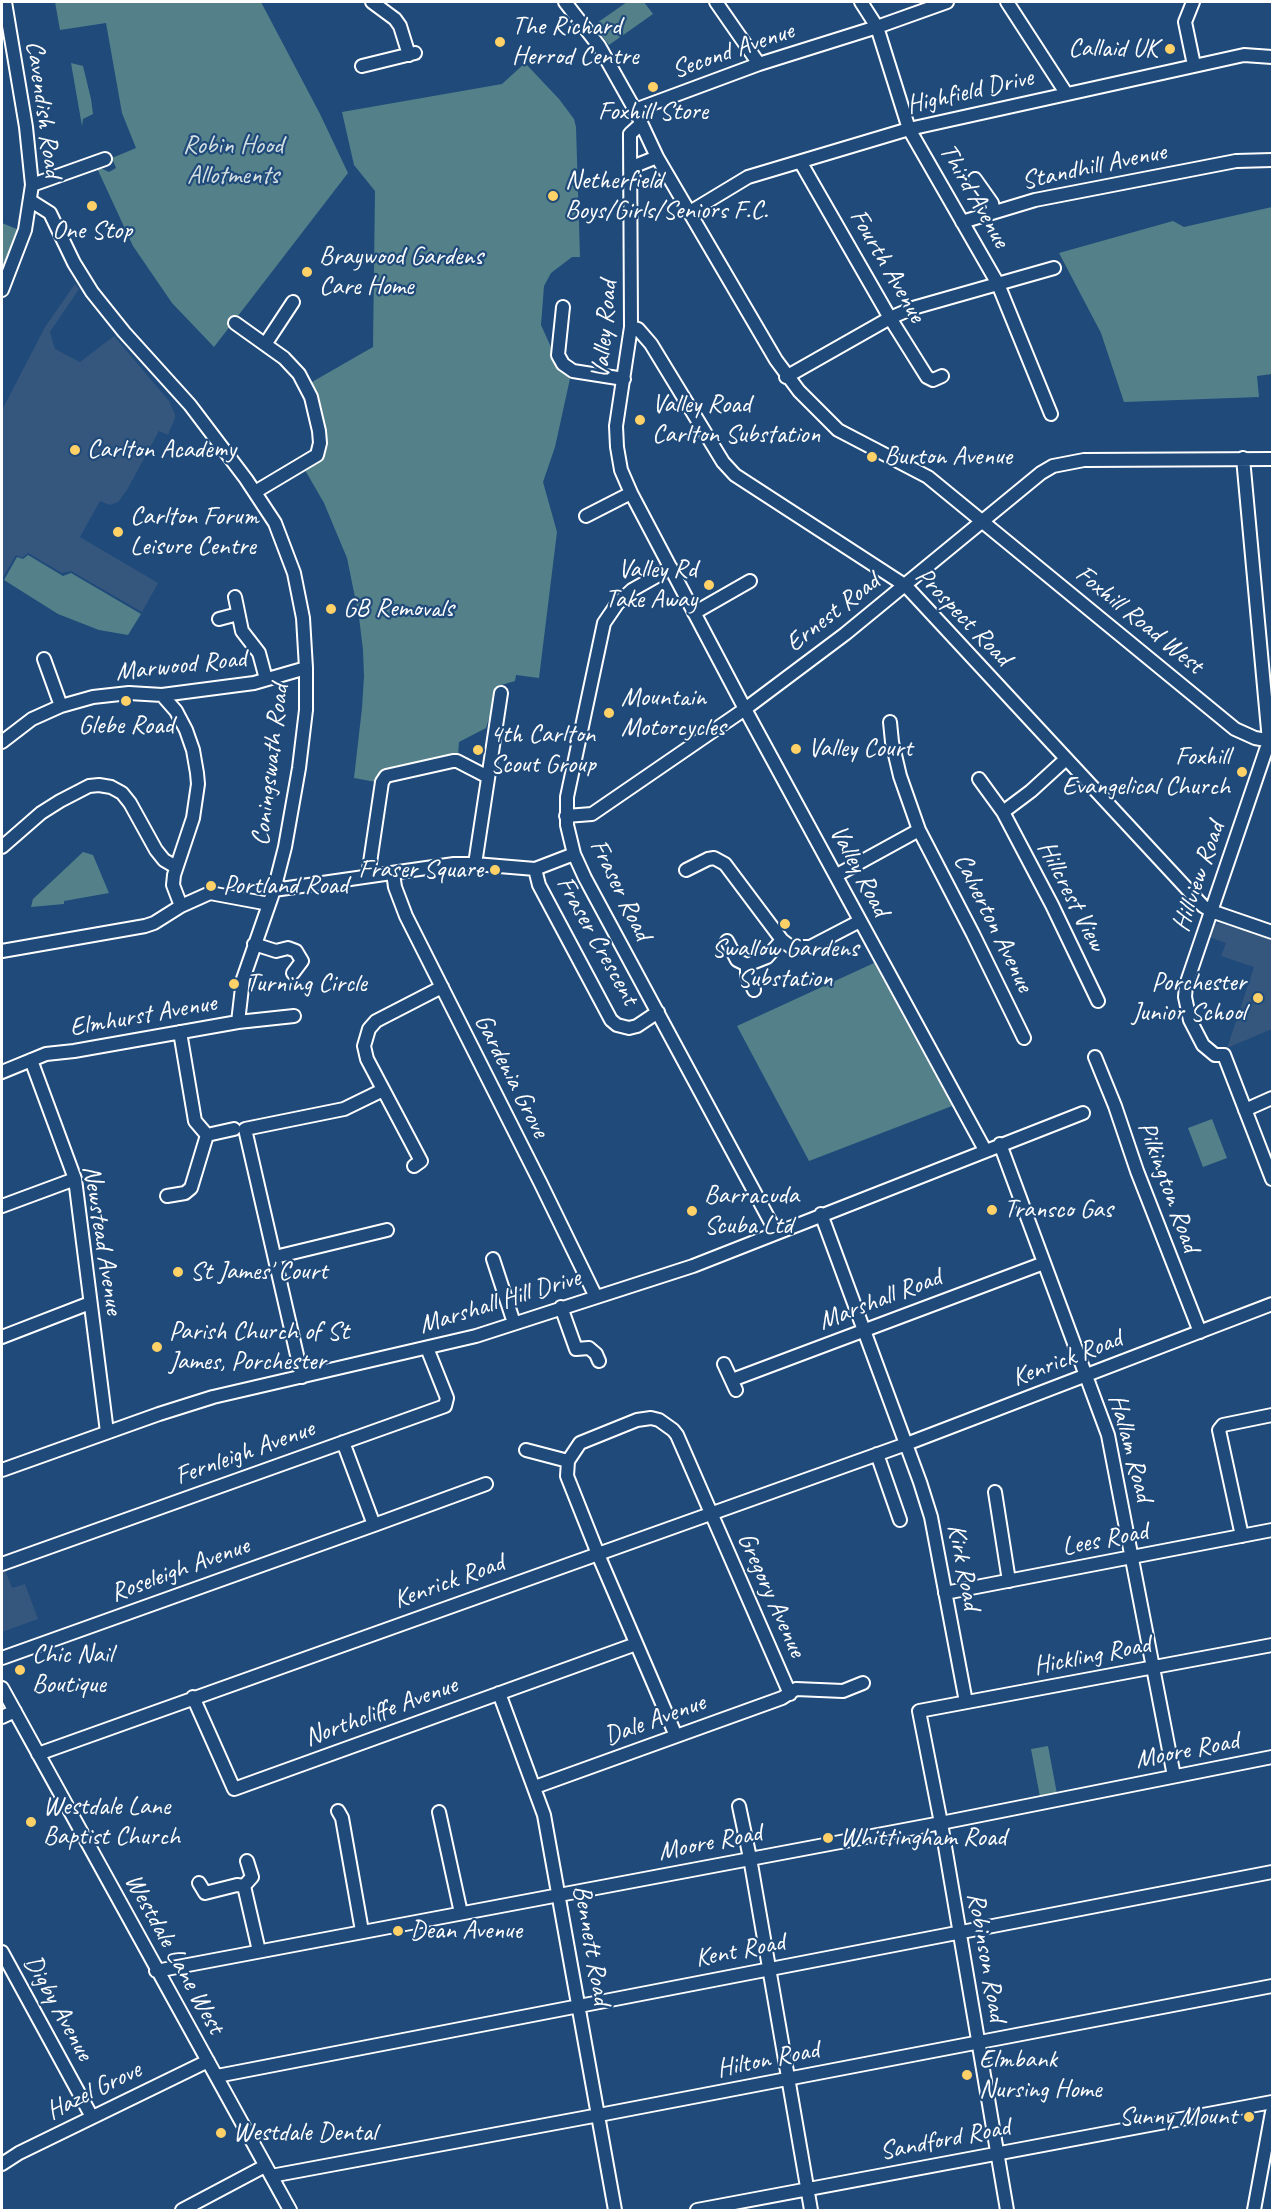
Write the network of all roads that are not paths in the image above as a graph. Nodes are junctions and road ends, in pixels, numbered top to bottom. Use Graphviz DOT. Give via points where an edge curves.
graph roads {
  1 [pos="5,2"];
  2 [pos="372,2"];
  3 [pos="565,2"];
  4 [pos="716,2"];
  5 [pos="861,2"];
  6 [pos="947,2"];
  7 [pos="1007,2"];
  8 [pos="1193,2"];
  9 [pos="388,6"];
  10 [pos="877,27"];
  11 [pos="1272,57"];
  12 [pos="759,64"];
  13 [pos="1194,65"];
  14 [pos="362,66"];
  15 [pos="1066,93"];
  16 [pos="635,110"];
  17 [pos="641,124"];
  18 [pos="909,129"];
  19 [pos="657,158"];
  20 [pos="105,159"];
  21 [pos="1272,160"];
  22 [pos="801,163"];
  23 [pos="632,168"];
  24 [pos="975,179"];
  25 [pos="32,185"];
  26 [pos="31,201"];
  27 [pos="690,212"];
  28 [pos="994,212"];
  29 [pos="963,222"];
  30 [pos="1054,268"];
  31 [pos="999,285"];
  32 [pos="2,290"];
  33 [pos="293,302"];
  34 [pos="563,307"];
  35 [pos="890,318"];
  36 [pos="235,323"];
  37 [pos="631,327"];
  38 [pos="266,343"];
  39 [pos="942,376"];
  40 [pos="786,377"];
  41 [pos="624,380"];
  42 [pos="1051,414"];
  43 [pos="1244,458"];
  44 [pos="1272,459"];
  45 [pos="255,492"];
  46 [pos="631,492"];
  47 [pos="586,516"];
  48 [pos="983,521"];
  49 [pos="670,568"];
  50 [pos="750,581"];
  51 [pos="906,586"];
  52 [pos="235,597"];
  53 [pos="694,613"];
  54 [pos="238,614"];
  55 [pos="219,619"];
  56 [pos="44,659"];
  57 [pos="306,668"];
  58 [pos="266,679"];
  59 [pos="501,693"];
  60 [pos="162,695"];
  61 [pos="61,706"];
  62 [pos="746,709"];
  63 [pos="890,722"];
  64 [pos="1271,741"];
  65 [pos="2,742"];
  66 [pos="1066,759"];
  67 [pos="488,777"];
  68 [pos="978,779"];
  69 [pos="1003,812"];
  70 [pos="566,816"];
  71 [pos="919,830"];
  72 [pos="2,847"];
  73 [pos="573,854"];
  74 [pos="475,864"];
  75 [pos="176,867"];
  76 [pos="535,869"];
  77 [pos="686,870"];
  78 [pos="393,873"];
  79 [pos="837,875"];
  80 [pos="368,876"];
  81 [pos="274,890"];
  82 [pos="269,904"];
  83 [pos="181,906"];
  84 [pos="1211,912"];
  85 [pos="860,921"];
  86 [pos="1272,932"];
  87 [pos="782,940"];
  88 [pos="727,941"];
  89 [pos="254,944"];
  90 [pos="2,951"];
  91 [pos="747,965"];
  92 [pos="293,973"];
  93 [pos="442,987"];
  94 [pos="754,990"];
  95 [pos="1098,1001"];
  96 [pos="658,1012"];
  97 [pos="294,1016"];
  98 [pos="237,1022"];
  99 [pos="180,1032"];
  100 [pos="1024,1038"];
  101 [pos="1095,1057"];
  102 [pos="31,1060"];
  103 [pos="2,1072"];
  104 [pos="383,1090"];
  105 [pos="1272,1098"];
  106 [pos="1245,1110"];
  107 [pos="1083,1113"];
  108 [pos="234,1129"];
  109 [pos="207,1135"];
  110 [pos="1000,1143"];
  111 [pos="985,1150"];
  112 [pos="414,1166"];
  113 [pos="75,1179"];
  114 [pos="1272,1179"];
  115 [pos="168,1196"];
  116 [pos="2,1206"];
  117 [pos="820,1215"];
  118 [pos="387,1230"];
  119 [pos="776,1233"];
  120 [pos="275,1257"];
  121 [pos="493,1259"];
  122 [pos="1044,1263"];
  123 [pos="596,1297"];
  124 [pos="90,1303"];
  125 [pos="1272,1304"];
  126 [pos="561,1307"];
  127 [pos="514,1323"];
  128 [pos="863,1331"];
  129 [pos="1200,1332"];
  130 [pos="2,1337"];
  131 [pos="427,1348"];
  132 [pos="599,1361"];
  133 [pos="724,1364"];
  134 [pos="1086,1375"];
  135 [pos="302,1377"];
  136 [pos="1272,1415"];
  137 [pos="106,1432"];
  138 [pos="343,1442"];
  139 [pos="906,1444"];
  140 [pos="526,1450"];
  141 [pos="877,1454"];
  142 [pos="568,1461"];
  143 [pos="2,1470"];
  144 [pos="486,1484"];
  145 [pos="995,1492"];
  146 [pos="711,1514"];
  147 [pos="900,1520"];
  148 [pos="374,1525"];
  149 [pos="1272,1530"];
  150 [pos="1242,1536"];
  151 [pos="598,1553"];
  152 [pos="1132,1558"];
  153 [pos="2,1564"];
  154 [pos="1009,1581"];
  155 [pos="945,1593"];
  156 [pos="636,1644"];
  157 [pos="1272,1645"];
  158 [pos="2,1659"];
  159 [pos="1153,1667"];
  160 [pos="863,1683"];
  161 [pos="2,1688"];
  162 [pos="500,1693"];
  163 [pos="790,1694"];
  164 [pos="193,1697"];
  165 [pos="966,1702"];
  166 [pos="15,1711"];
  167 [pos="919,1712"];
  168 [pos="2,1716"];
  169 [pos="676,1736"];
  170 [pos="38,1754"];
  171 [pos="1272,1757"];
  172 [pos="1174,1776"];
  173 [pos="535,1787"];
  174 [pos="740,1806"];
  175 [pos="338,1811"];
  176 [pos="439,1812"];
  177 [pos="941,1823"];
  178 [pos="750,1858"];
  179 [pos="247,1861"];
  180 [pos="1272,1872"];
  181 [pos="199,1883"];
  182 [pos="244,1886"];
  183 [pos="560,1894"];
  184 [pos="461,1913"];
  185 [pos="258,1916"];
  186 [pos="362,1931"];
  187 [pos="959,1932"];
  188 [pos="262,1950"];
  189 [pos="2,1952"];
  190 [pos="769,1968"];
  191 [pos="156,1971"];
  192 [pos="1272,1986"];
  193 [pos="579,2005"];
  194 [pos="978,2043"];
  195 [pos="208,2061"];
  196 [pos="217,2076"];
  197 [pos="788,2079"];
  198 [pos="1272,2102"];
  199 [pos="1272,2112"];
  200 [pos="599,2115"];
  201 [pos="92,2117"];
  202 [pos="997,2153"];
  203 [pos="2,2164"];
  204 [pos="268,2171"];
  205 [pos="807,2189"];
  206 [pos="182,2211"];
  207 [pos="290,2211"];
  208 [pos="615,2211"];
  209 [pos="697,2211"];
  210 [pos="811,2211"];
  211 [pos="1007,2211"];
  212 [pos="1254,2211"];
  1 -- 25 [label="street, Cavendish Road"];
  2 -- 9 [label="street"];
  3 -- 16 [label="street, Foxhill Road West" via="599,46"];
  4 -- 12 [label="street"];
  5 -- 10 [label="street, Third Avenue"];
  6 -- 10 [label="street, Second Avenue"];
  7 -- 15 [label="street"];
  8 -- 13 [label="street" via="1185,22"];
  9 -- 14 [label="street" via="412,54"];
  10 -- 12 [label="street, Second Avenue"];
  10 -- 18 [label="street, Third Avenue"];
  11 -- 13 [label="street, Highfield Drive" via="1244,55"];
  12 -- 16 [label="street, Second Avenue"];
  13 -- 15 [label="street, Highfield Drive"];
  15 -- 18 [label="street, Highfield Drive"];
  16 -- 17 [label="street, Foxhill Road West"];
  17 -- 19 [label="street, Foxhill Road West"];
  17 -- 23 [label="street, Valley Road" via="630,134"];
  18 -- 22 [label="street, Highfield Drive"];
  18 -- 29 [label="street, Third Avenue"];
  19 -- 23 [label="street"];
  19 -- 27 [label="street, Foxhill Road West"];
  20 -- 25 [label="street"];
  21 -- 28 [label="street, Standhill Avenue" via="1236,161 1035,200"];
  22 -- 27 [label="street, Highfield Drive" via="748,177"];
  22 -- 35 [label="street, Fourth Avenue"];
  23 -- 37 [label="street, Valley Road"];
  24 -- 28 [label="street"];
  25 -- 26 [label="street, Cavendish Road"];
  26 -- 32 [label="street, Cavendish Road" via="25,231"];
  26 -- 45 [label="street, Coningswath Road" via="50,213 92,292 190,405"];
  27 -- 40 [label="street, Foxhill Road West"];
  28 -- 29 [label="street, Standhill Avenue"];
  29 -- 31 [label="street, Third Avenue"];
  30 -- 31 [label="street"];
  31 -- 35 [label="street"];
  31 -- 42 [label="street, Third Avenue"];
  33 -- 38 [label="street"];
  34 -- 41 [label="street" via="558,355 563,364 573,371"];
  35 -- 39 [label="street, Fourth Avenue" via="927,377 933,380"];
  35 -- 40 [label="street"];
  36 -- 38 [label="street"];
  37 -- 41 [label="street, Valley Road"];
  37 -- 51 [label="street, Prospect Road" via="638,329 651,344 735,476"];
  38 -- 45 [label="street" via="306,385 320,443 317,455"];
  40 -- 48 [label="street, Foxhill Road West" via="838,430 928,477"];
  41 -- 46 [label="street, Valley Road" via="616,426 617,447 621,470"];
  43 -- 44 [label="street, Ernest Road"];
  43 -- 48 [label="street, Ernest Road" via="1069,461 1041,473"];
  43 -- 64 [label="street, Hillview Road"];
  45 -- 57 [label="street, Coningswath Road" via="275,523 294,573 303,618"];
  46 -- 47 [label="street"];
  46 -- 49 [label="street, Valley Road"];
  48 -- 51 [label="street, Ernest Road"];
  48 -- 64 [label="street, Foxhill Road West" via="1235,729"];
  49 -- 53 [label="street, Valley Road"];
  49 -- 70 [label="street, Fraser Road" via="632,590 604,623"];
  50 -- 53 [label="street"];
  51 -- 62 [label="street, Ernest Road"];
  51 -- 66 [label="street, Prospect Road"];
  52 -- 54 [label="street"];
  53 -- 62 [label="street, Valley Road"];
  54 -- 55 [label="street"];
  54 -- 58 [label="street" via="242,631 259,653"];
  56 -- 61 [label="street"];
  57 -- 58 [label="street, Marwood Road"];
  57 -- 81 [label="street, Coningswath Road" via="299,768"];
  58 -- 60 [label="street, Marwood Road"];
  59 -- 67 [label="street"];
  60 -- 61 [label="street, Marwood Road" via="129,693"];
  60 -- 75 [label="street" via="186,730 198,784 193,818"];
  61 -- 65 [label="street, Marwood Road" via="32,719"];
  62 -- 70 [label="street, Ernest Road" via="592,814"];
  62 -- 79 [label="street, Valley Road"];
  63 -- 71 [label="street, Calverton Avenue" via="900,776"];
  64 -- 84 [label="street, Hillview Road"];
  66 -- 69 [label="street"];
  66 -- 84 [label="street, Prospect Road"];
  67 -- 74 [label="street"];
  67 -- 80 [label="street" via="457,761 386,776"];
  68 -- 69 [label="street, Hillcrest View"];
  69 -- 95 [label="street, Hillcrest View"];
  70 -- 73 [label="street, Fraser Road"];
  71 -- 79 [label="street"];
  71 -- 100 [label="street, Calverton Avenue"];
  72 -- 75 [label="street" via="41,813 89,786 99,785 122,793 156,850"];
  73 -- 76 [label="street"];
  73 -- 96 [label="street, Fraser Road"];
  74 -- 76 [label="street"];
  74 -- 78 [label="street"];
  75 -- 83 [label="street" via="173,885"];
  76 -- 96 [label="street, Fraser Crescent" via="539,885 611,1020 629,1029"];
  77 -- 87 [label="street" via="714,858 725,864"];
  78 -- 80 [label="street"];
  78 -- 93 [label="street, Gardenia Grove" via="406,916"];
  79 -- 85 [label="street, Valley Road"];
  80 -- 81 [label="street"];
  81 -- 82 [label="street, Coningswath Road"];
  82 -- 83 [label="street" via="216,893"];
  82 -- 89 [label="street, Coningswath Road"];
  83 -- 90 [label="street" via="145,926"];
  84 -- 86 [label="street, Prospect Road"];
  84 -- 106 [label="street, Hillview Road" via="1186,985 1186,1009 1203,1045 1215,1055 1224,1055"];
  85 -- 87 [label="street" via="810,947 798,948"];
  85 -- 111 [label="street, Valley Road"];
  87 -- 91 [label="street" via="767,957"];
  88 -- 91 [label="street" via="737,960"];
  89 -- 92 [label="street" via="276,951 296,951 302,961"];
  89 -- 98 [label="street, Coningswath Road" via="243,979"];
  91 -- 94 [label="street"];
  93 -- 104 [label="street" via="376,1021 369,1029 364,1046"];
  93 -- 123 [label="street, Gardenia Grove"];
  96 -- 119 [label="street, Fraser Road"];
  97 -- 98 [label="street, Elmhurst Avenue"];
  98 -- 99 [label="street, Elmhurst Avenue"];
  99 -- 102 [label="street, Elmhurst Avenue" via="46,1054"];
  99 -- 109 [label="street" via="195,1121"];
  101 -- 129 [label="street, Pilkington Road"];
  102 -- 103 [label="street, Elmhurst Avenue"];
  102 -- 113 [label="street, Newstead Avenue"];
  104 -- 112 [label="street" via="421,1161"];
  104 -- 120 [label="street" via="344,1109 245,1129"];
  105 -- 106 [label="street"];
  106 -- 114 [label="street, Hillview Road"];
  107 -- 110 [label="street, Marshall Hill Drive"];
  108 -- 109 [label="street"];
  109 -- 115 [label="street" via="191,1188"];
  110 -- 111 [label="street, Marshall Hill Drive"];
  110 -- 122 [label="street, Hallam Road"];
  111 -- 117 [label="street, Marshall Hill Drive"];
  113 -- 116 [label="street"];
  113 -- 124 [label="street, Newstead Avenue"];
  117 -- 119 [label="street, Marshall Hill Drive"];
  117 -- 128 [label="street, Kirk Road"];
  118 -- 120 [label="street"];
  119 -- 123 [label="street, Marshall Hill Drive" via="693,1266"];
  120 -- 135 [label="street"];
  121 -- 127 [label="street"];
  122 -- 128 [label="street, Marshall Road"];
  122 -- 134 [label="street, Hallam Road"];
  123 -- 126 [label="street, Marshall Hill Drive"];
  124 -- 130 [label="street"];
  124 -- 137 [label="street, Newstead Avenue"];
  125 -- 129 [label="street, Kenrick Road"];
  126 -- 127 [label="street, Marshall Hill Drive"];
  126 -- 132 [label="street" via="576,1349 589,1348"];
  127 -- 131 [label="street, Marshall Hill Drive"];
  128 -- 133 [label="street, Marshall Road" via="734,1385"];
  128 -- 139 [label="street, Kirk Road"];
  129 -- 134 [label="street, Kenrick Road"];
  131 -- 135 [label="street, Marshall Hill Drive"];
  131 -- 138 [label="street, Fernleigh Avenue" via="447,1404"];
  134 -- 139 [label="street, Kenrick Road"];
  134 -- 152 [label="street, Hallam Road" via="1108,1435"];
  135 -- 137 [label="street, Marshall Hill Drive" via="213,1397"];
  136 -- 150 [label="street" via="1223,1425 1218,1434"];
  137 -- 143 [label="street, Marshall Hill Drive"];
  138 -- 148 [label="street"];
  138 -- 153 [label="street, Fernleigh Avenue"];
  139 -- 141 [label="street, Kenrick Road"];
  139 -- 155 [label="street, Kirk Road" via="931,1517"];
  140 -- 142 [label="street"];
  141 -- 146 [label="street, Kenrick Road"];
  141 -- 147 [label="street"];
  142 -- 146 [label="street, Gregory Avenue" via="580,1443 638,1420 659,1420 677,1435"];
  142 -- 151 [label="street" via="567,1476"];
  144 -- 148 [label="street, Roseleigh Avenue"];
  145 -- 154 [label="street"];
  146 -- 151 [label="street, Kenrick Road"];
  146 -- 163 [label="street, Gregory Avenue"];
  148 -- 158 [label="street, Roseleigh Avenue"];
  149 -- 150 [label="street, Lees Road"];
  150 -- 152 [label="street, Lees Road"];
  151 -- 156 [label="street"];
  151 -- 164 [label="street, Kenrick Road"];
  152 -- 154 [label="street, Lees Road"];
  152 -- 159 [label="street, Hallam Road"];
  154 -- 155 [label="street, Lees Road"];
  155 -- 165 [label="street, Kirk Road"];
  156 -- 162 [label="street, Northcliffe Avenue"];
  156 -- 169 [label="street"];
  157 -- 159 [label="street, Hickling Road"];
  159 -- 165 [label="street, Hickling Road"];
  159 -- 172 [label="street, Hallam Road"];
  160 -- 163 [label="street, Dale Avenue" via="843,1691 804,1688"];
  161 -- 166 [label="street, Westdale Lane West"];
  162 -- 164 [label="street, Northcliffe Avenue" via="234,1789"];
  162 -- 173 [label="street, Bennett Road"];
  163 -- 169 [label="street, Dale Avenue"];
  164 -- 170 [label="street, Kenrick Road"];
  165 -- 167 [label="street, Hickling Road"];
  166 -- 168 [label="street"];
  166 -- 170 [label="street, Westdale Lane West"];
  167 -- 177 [label="street, Robinson Road"];
  169 -- 173 [label="street, Dale Avenue"];
  170 -- 191 [label="street, Westdale Lane West"];
  171 -- 172 [label="street, Moore Road"];
  172 -- 177 [label="street, Moore Road"];
  173 -- 183 [label="street, Bennett Road"];
  174 -- 178 [label="street"];
  175 -- 186 [label="street"];
  176 -- 184 [label="street"];
  177 -- 178 [label="street, Moore Road"];
  177 -- 187 [label="street, Robinson Road"];
  178 -- 183 [label="street, Moore Road"];
  178 -- 190 [label="street"];
  179 -- 182 [label="street" via="252,1877"];
  180 -- 187 [label="street, Kent Road"];
  181 -- 182 [label="street" via="205,1893"];
  182 -- 188 [label="street"];
  183 -- 184 [label="street, Moore Road"];
  183 -- 193 [label="street, Bennett Road"];
  184 -- 186 [label="street, Moore Road"];
  185 -- 188 [label="street"];
  186 -- 188 [label="street, Moore Road"];
  187 -- 190 [label="street, Kent Road"];
  187 -- 194 [label="street, Robinson Road"];
  188 -- 191 [label="street, Moore Road"];
  189 -- 201 [label="street, Digby Avenue"];
  190 -- 193 [label="street, Kent Road"];
  190 -- 197 [label="street"];
  191 -- 195 [label="street, Westdale Lane West"];
  192 -- 194 [label="street, Hilton Road"];
  193 -- 196 [label="street, Kent Road"];
  193 -- 200 [label="street, Bennett Road"];
  194 -- 197 [label="street, Hilton Road"];
  194 -- 202 [label="street, Robinson Road"];
  195 -- 196 [label="street, Westdale Lane West"];
  195 -- 201 [label="street, Hazel Grove"];
  196 -- 204 [label="street, Westdale Lane West"];
  197 -- 200 [label="street, Hilton Road"];
  197 -- 205 [label="street"];
  198 -- 202 [label="street, Sandford Road"];
  199 -- 212 [label="street"];
  200 -- 204 [label="street, Hilton Road"];
  200 -- 208 [label="street, Bennett Road"];
  201 -- 203 [label="street, Hazel Grove"];
  202 -- 205 [label="street, Sandford Road"];
  202 -- 211 [label="street, Robinson Road"];
  204 -- 206 [label="street, Hilton Road"];
  204 -- 207 [label="street, Westdale Lane West"];
  205 -- 209 [label="street, Sandford Road"];
  205 -- 210 [label="street"];
}
